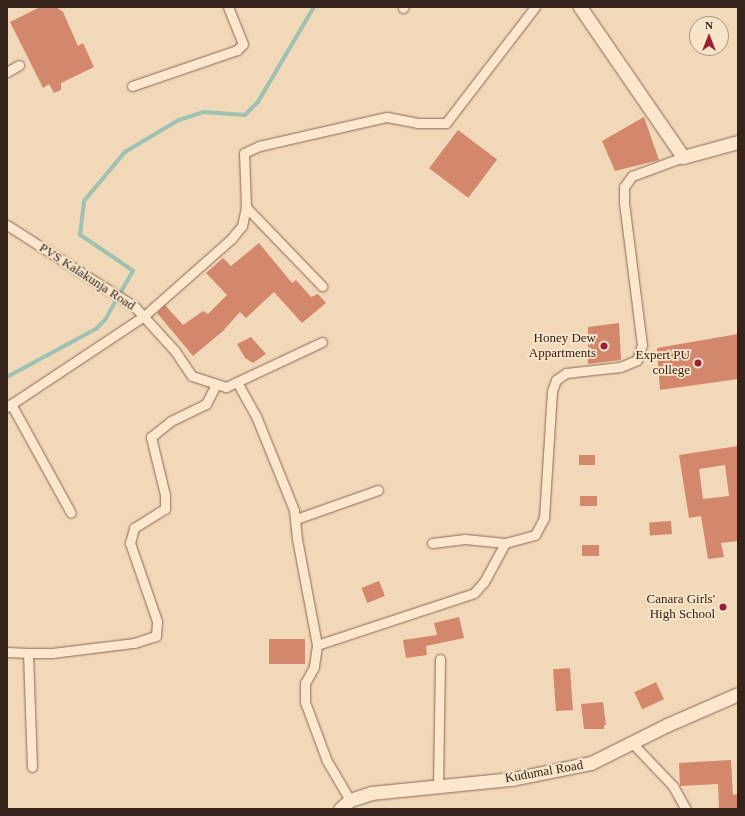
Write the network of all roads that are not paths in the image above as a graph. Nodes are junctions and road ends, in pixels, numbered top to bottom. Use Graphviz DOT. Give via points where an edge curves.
graph roads {
  1 [pos="228,7"];
  2 [pos="535,7"];
  3 [pos="580,7"];
  4 [pos="19,65"];
  5 [pos="7,72"];
  6 [pos="132,86"];
  7 [pos="738,142"];
  8 [pos="683,157"];
  9 [pos="246,207"];
  10 [pos="7,225"];
  11 [pos="322,286"];
  12 [pos="144,316"];
  13 [pos="322,342"];
  14 [pos="237,382"];
  15 [pos="216,384"];
  16 [pos="9,405"];
  17 [pos="378,490"];
  18 [pos="71,513"];
  19 [pos="296,519"];
  20 [pos="432,543"];
  21 [pos="505,543"];
  22 [pos="318,645"];
  23 [pos="7,652"];
  24 [pos="28,653"];
  25 [pos="440,660"];
  26 [pos="738,694"];
  27 [pos="633,744"];
  28 [pos="32,767"];
  29 [pos="438,786"];
  30 [pos="350,800"];
  31 [pos="340,809"];
  32 [pos="686,809"];
  1 -- 6 [label="street" via="243,44 237,50"];
  2 -- 9 [label="street" via="446,123 417,123 387,117 259,146 244,153"];
  3 -- 8 [label="street"];
  4 -- 5 [label="street"];
  7 -- 8 [label="street"];
  8 -- 21 [label="street" via="632,176 624,187 642,345 637,360 620,368 566,373 556,380 552,391 544,518 535,535"];
  9 -- 11 [label="street"];
  9 -- 12 [label="street" via="242,226 231,239"];
  10 -- 12 [label="street, PVS Kalakunja Road" via="135,307"];
  12 -- 15 [label="street, PVS Kalakunja Road" via="175,351 192,376"];
  12 -- 16 [label="street"];
  13 -- 14 [label="street, PVS Kalakunja Road"];
  14 -- 15 [label="street, PVS Kalakunja Road" via="226,387"];
  14 -- 19 [label="street" via="256,416 290,496"];
  15 -- 24 [label="street" via="206,404 171,421 150,437 165,495 165,509 134,528 130,543 158,620 156,636 119,645 52,653"];
  16 -- 18 [label="street"];
  17 -- 19 [label="street"];
  19 -- 22 [label="street" via="297,539"];
  20 -- 21 [label="street" via="465,539"];
  21 -- 22 [label="street" via="484,582 474,593"];
  22 -- 30 [label="street" via="314,667 305,683 305,702 327,761"];
  23 -- 24 [label="street"];
  24 -- 28 [label="street"];
  25 -- 29 [label="street"];
  26 -- 27 [label="street, Kudumal Road" via="666,724"];
  27 -- 29 [label="street, Kudumal Road" via="591,764 512,779"];
  27 -- 32 [label="street" via="673,786"];
  29 -- 30 [label="street, Kudumal Road" via="370,794"];
  30 -- 31 [label="street, Kudumal Road"];
}
